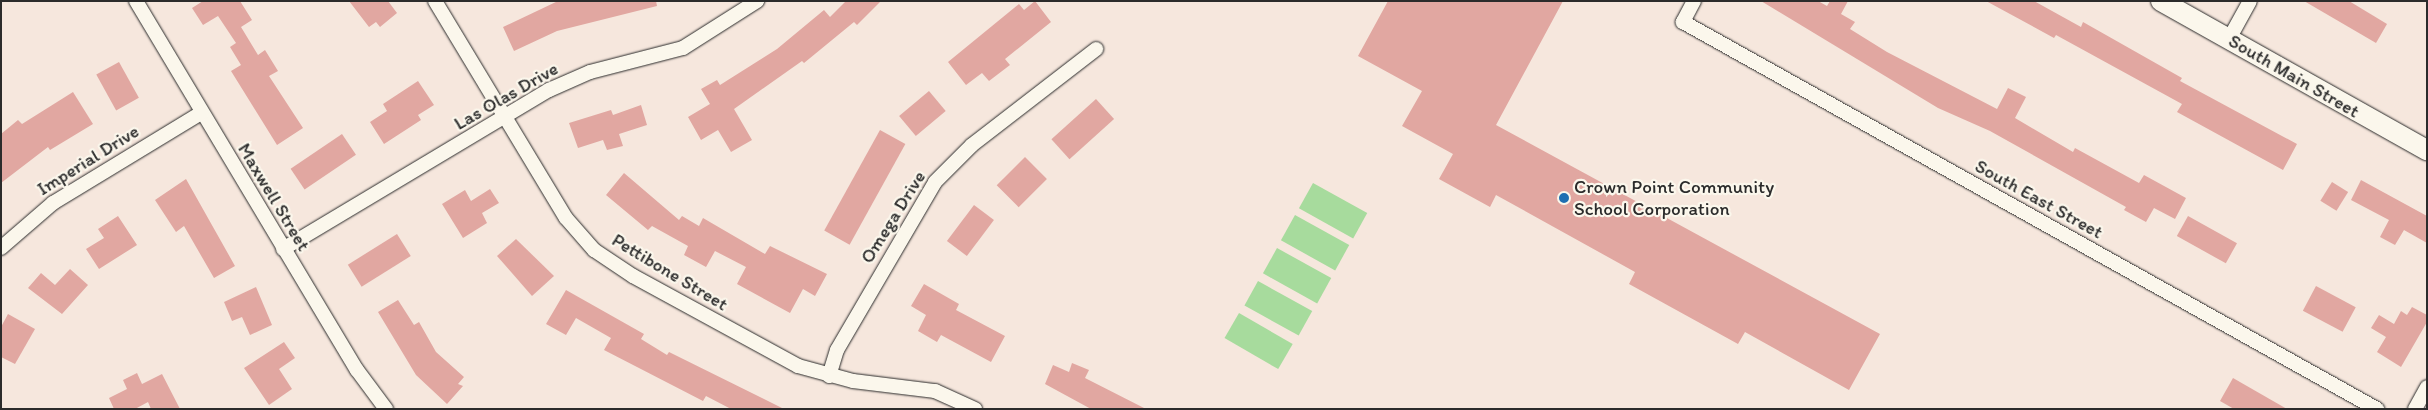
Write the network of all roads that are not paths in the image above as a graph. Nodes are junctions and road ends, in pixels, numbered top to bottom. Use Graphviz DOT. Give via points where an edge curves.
graph roads {
  1 [pos="136,1"];
  2 [pos="435,1"];
  3 [pos="757,1"];
  4 [pos="1694,1"];
  5 [pos="2161,1"];
  6 [pos="2250,1"];
  7 [pos="2229,39"];
  8 [pos="1096,50"];
  9 [pos="201,113"];
  10 [pos="505,116"];
  11 [pos="2427,150"];
  12 [pos="1,248"];
  13 [pos="283,249"];
  14 [pos="829,376"];
  15 [pos="2427,387"];
  16 [pos="386,409"];
  17 [pos="975,409"];
  18 [pos="2378,409"];
  19 [pos="2415,409"];
  1 -- 9 [label="street, Maxwell Street"];
  2 -- 10 [label="street, Pettibone Street"];
  3 -- 10 [label="street, Las Olas Drive" via="683,48 577,77"];
  4 -- 18 [label="street, South East Street" via="1683,22"];
  5 -- 7 [label="street, South Main Street"];
  6 -- 7 [label="street"];
  7 -- 11 [label="street, South Main Street"];
  8 -- 14 [label="street, Omega Drive" via="972,145 935,182 838,350"];
  9 -- 12 [label="street, Imperial Drive" via="53,203"];
  9 -- 13 [label="street, Maxwell Street"];
  10 -- 13 [label="street, Las Olas Drive"];
  10 -- 14 [label="street, Pettibone Street" via="566,218 594,250 632,276 784,359"];
  13 -- 16 [label="street, Maxwell Street" via="357,370"];
  14 -- 17 [label="street, Pettibone Street" via="922,388"];
  15 -- 19 [label="street"];
}
